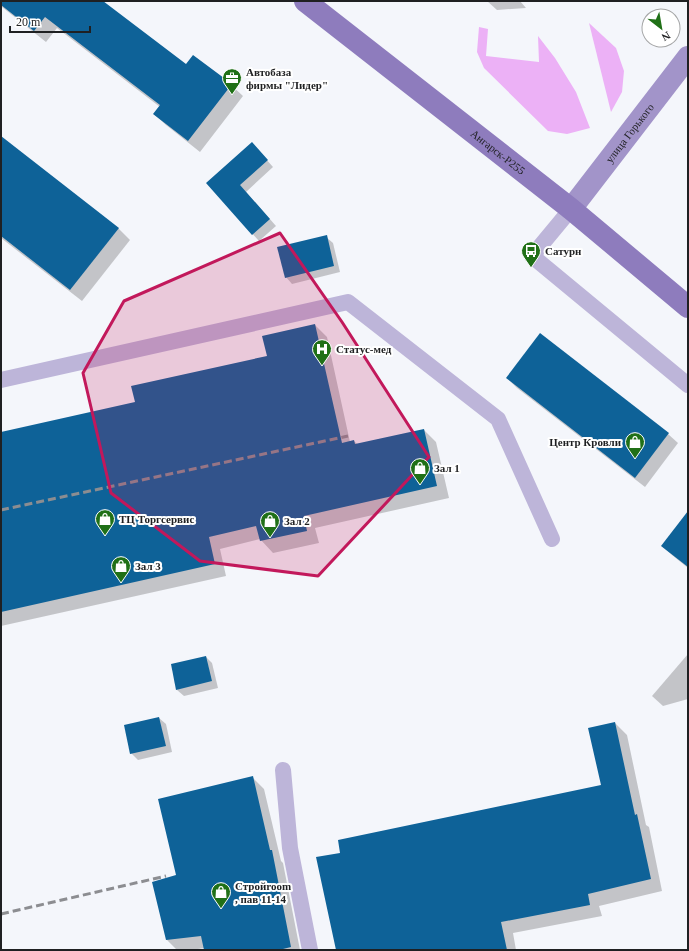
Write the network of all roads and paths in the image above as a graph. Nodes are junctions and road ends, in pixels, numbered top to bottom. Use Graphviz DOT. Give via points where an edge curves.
graph roads {
  1 [pos="305,1"];
  2 [pos="688,57"];
  3 [pos="571,209"];
  4 [pos="688,307"];
  5 [pos="1,380"];
  6 [pos="688,385"];
  7 [pos="552,539"];
  8 [pos="283,770"];
  9 [pos="310,950"];
  1 -- 3 [label="main road, Ангарск-Р255"];
  2 -- 3 [label="street, улица Горького"];
  3 -- 4 [label="main road, Ангарск-Р255"];
  3 -- 6 [label="lane" via="532,256"];
  5 -- 7 [label="lane" via="348,302 498,419"];
  8 -- 9 [label="lane" via="290,848"];
}
